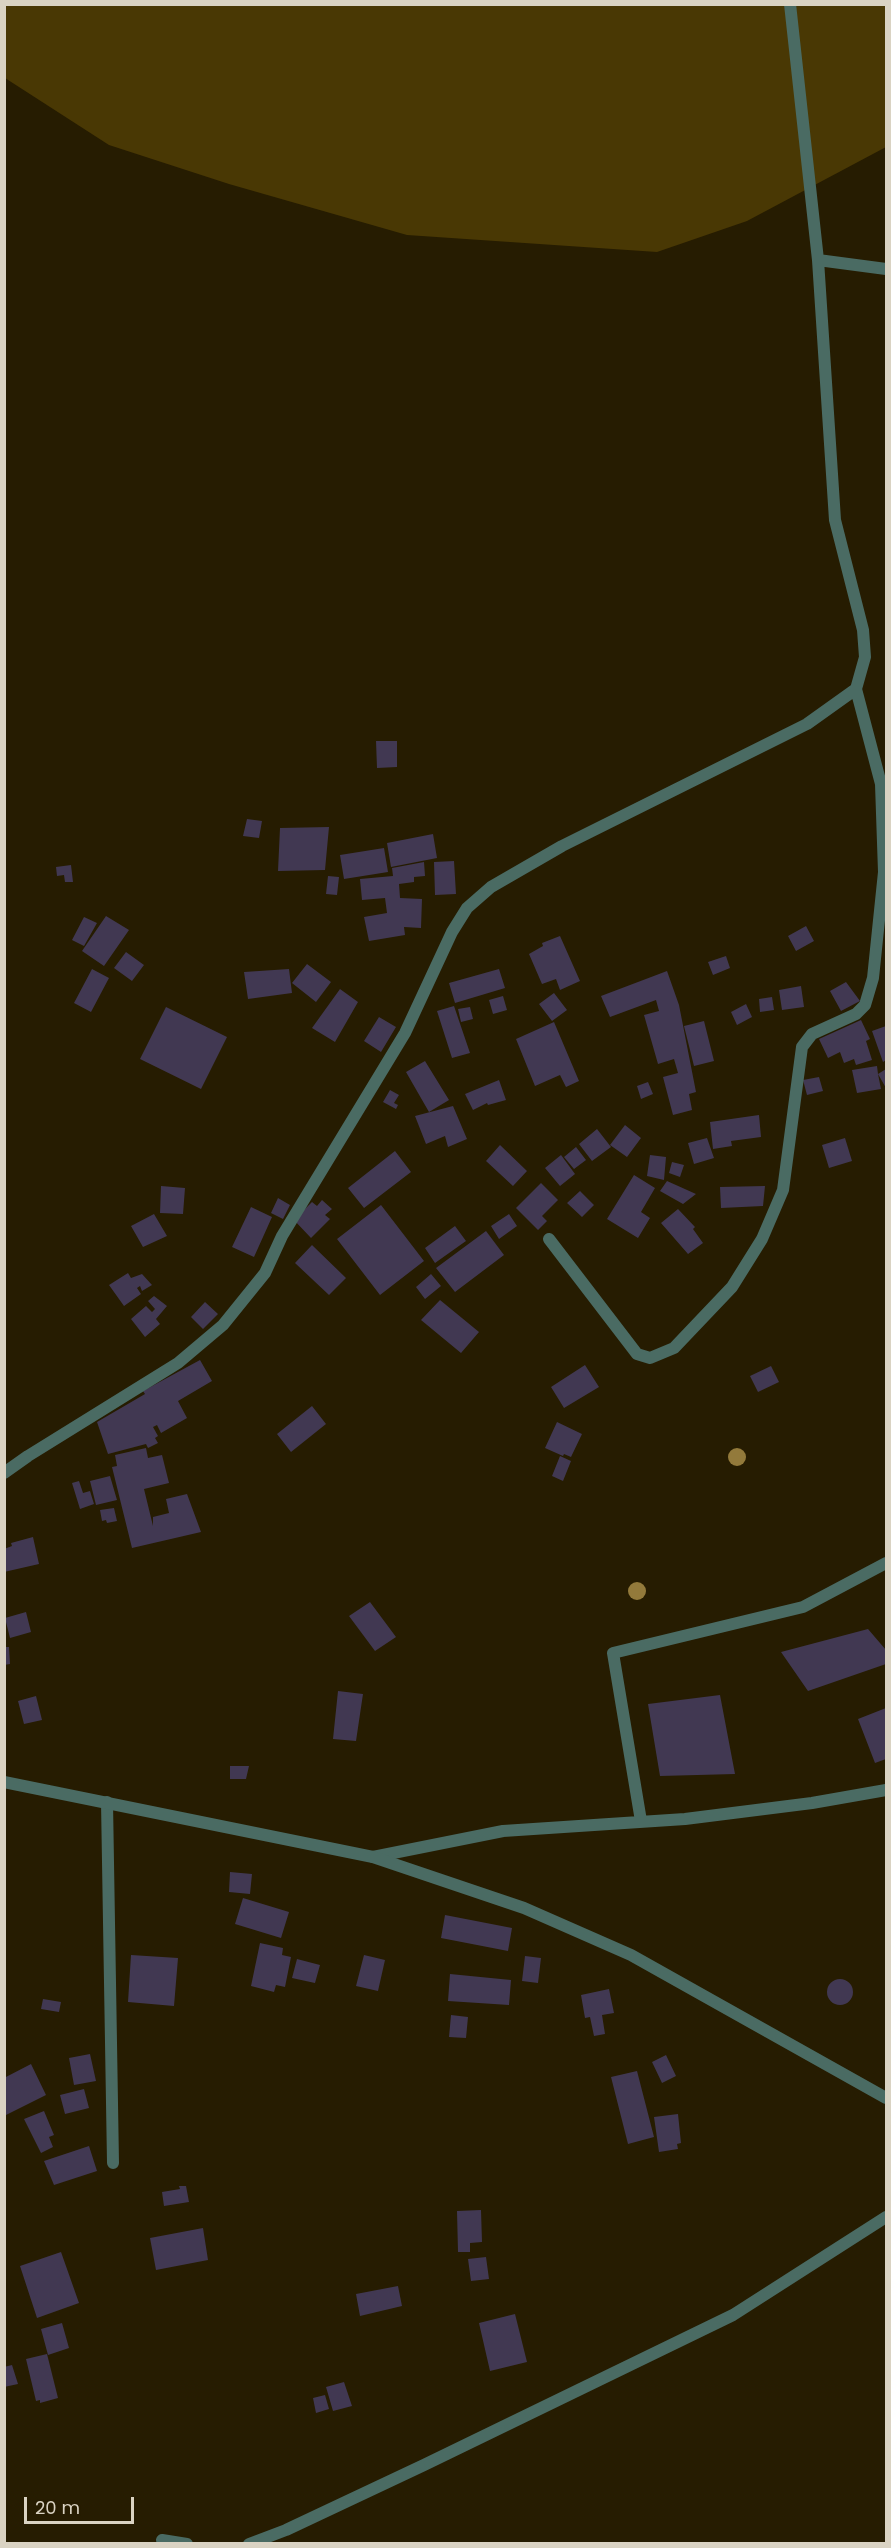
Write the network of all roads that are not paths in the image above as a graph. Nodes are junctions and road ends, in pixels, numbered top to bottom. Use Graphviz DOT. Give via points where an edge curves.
graph roads {
  1 [pos="790,4"];
  2 [pos="818,260"];
  3 [pos="886,269"];
  4 [pos="856,689"];
  5 [pos="549,1239"];
  6 [pos="4,1473"];
  7 [pos="886,1563"];
  8 [pos="4,1782"];
  9 [pos="886,1790"];
  10 [pos="107,1802"];
  11 [pos="641,1821"];
  12 [pos="373,1857"];
  13 [pos="886,2098"];
  14 [pos="113,2163"];
  15 [pos="886,2217"];
  16 [pos="162,2540"];
  17 [pos="187,2544"];
  18 [pos="249,2544"];
  1 -- 2 [label="street"];
  2 -- 3 [label="street"];
  2 -- 4 [label="street" via="835,520 863,630 865,657"];
  4 -- 5 [label="street" via="881,784 884,872 873,978 866,1005 856,1014 812,1034 802,1047 783,1190 762,1239 732,1287 674,1348 650,1358 637,1354"];
  4 -- 6 [label="street" via="807,724 552,852 491,887 467,908 405,1033 282,1236 265,1273 223,1324 178,1363"];
  7 -- 11 [label="street" via="803,1607 613,1653"];
  8 -- 10 [label="street"];
  9 -- 11 [label="street" via="812,1803"];
  10 -- 12 [label="street"];
  10 -- 14 [label="street"];
  11 -- 12 [label="street" via="503,1831"];
  12 -- 13 [label="street" via="524,1908 631,1955"];
  15 -- 18 [label="street" via="733,2315 424,2465"];
  16 -- 17 [label="street"];
}
